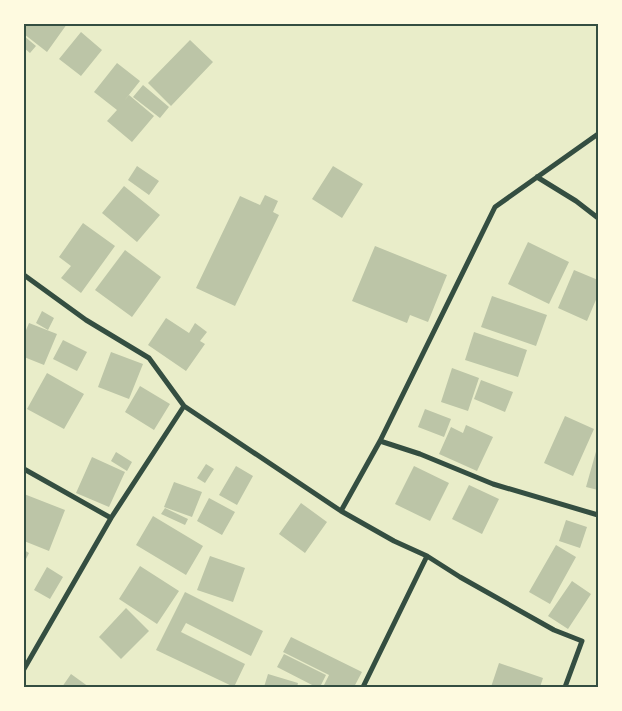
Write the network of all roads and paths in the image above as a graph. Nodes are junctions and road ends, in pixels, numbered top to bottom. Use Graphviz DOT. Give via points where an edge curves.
graph roads {
  1 [pos="598,134"];
  2 [pos="537,177"];
  3 [pos="598,218"];
  4 [pos="24,275"];
  5 [pos="184,406"];
  6 [pos="380,441"];
  7 [pos="24,469"];
  8 [pos="341,511"];
  9 [pos="598,515"];
  10 [pos="111,518"];
  11 [pos="427,556"];
  12 [pos="24,669"];
  13 [pos="363,687"];
  14 [pos="565,687"];
  1 -- 2 [label="street"];
  2 -- 3 [label="street"];
  2 -- 6 [label="street" via="494,207"];
  4 -- 5 [label="street" via="86,320 149,358"];
  5 -- 8 [label="street"];
  5 -- 10 [label="street"];
  6 -- 8 [label="street"];
  6 -- 9 [label="street" via="493,484"];
  7 -- 10 [label="street"];
  8 -- 11 [label="street"];
  10 -- 12 [label="street"];
  11 -- 13 [label="street"];
  11 -- 14 [label="street" via="554,630 582,642"];
}
